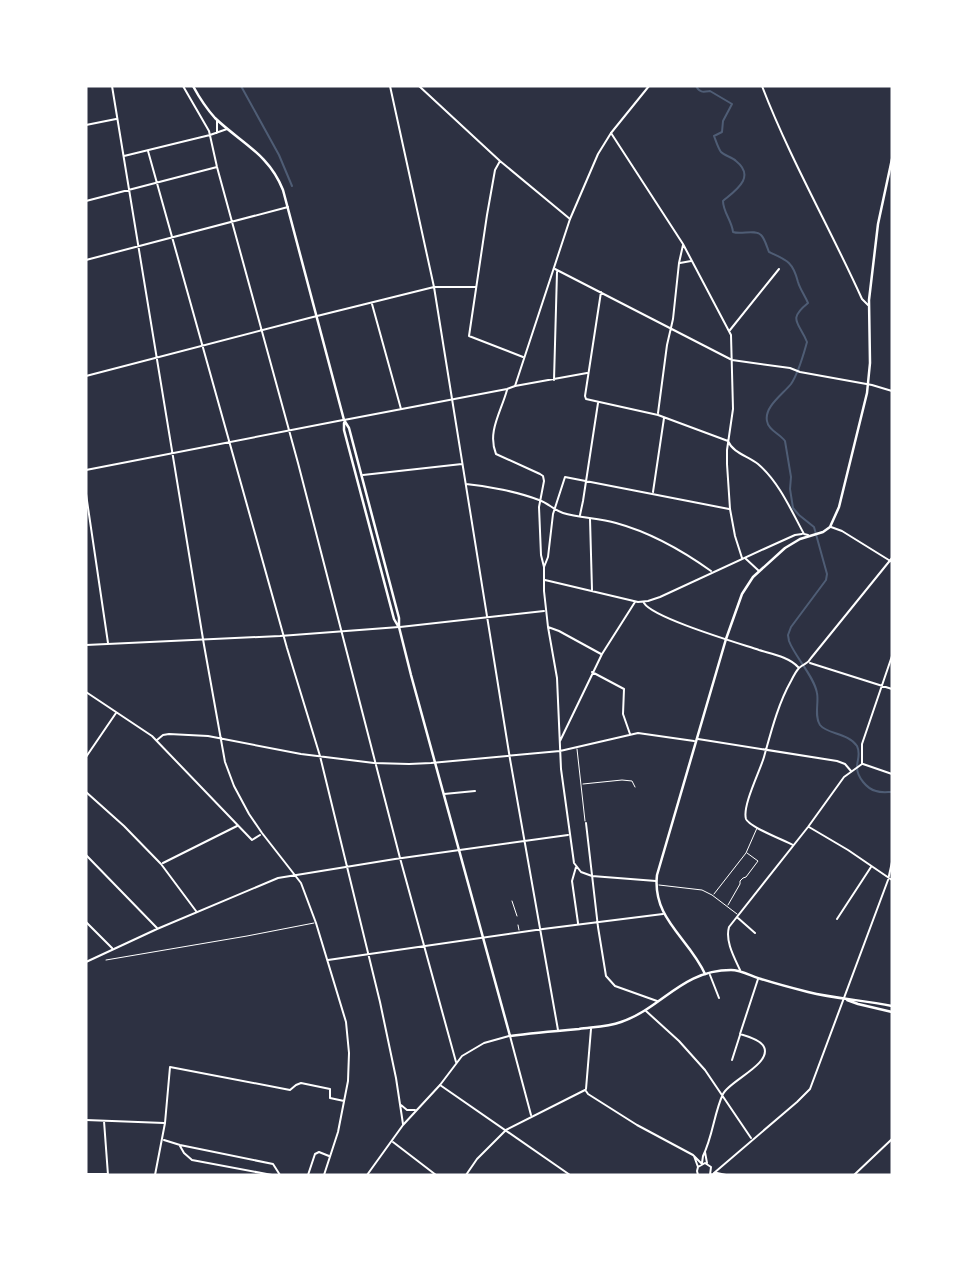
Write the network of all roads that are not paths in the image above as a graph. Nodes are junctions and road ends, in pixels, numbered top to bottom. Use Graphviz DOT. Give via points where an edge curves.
graph roads {
  1 [pos="112,86"];
  2 [pos="117,86"];
  3 [pos="183,86"];
  4 [pos="193,86"];
  5 [pos="390,86"];
  6 [pos="419,86"];
  7 [pos="762,86"];
  8 [pos="647,87"];
  9 [pos="117,119"];
  10 [pos="217,120"];
  11 [pos="86,125"];
  12 [pos="228,129"];
  13 [pos="216,133"];
  14 [pos="611,133"];
  15 [pos="210,135"];
  16 [pos="148,151"];
  17 [pos="124,156"];
  18 [pos="892,159"];
  19 [pos="500,161"];
  20 [pos="217,167"];
  21 [pos="157,183"];
  22 [pos="129,190"];
  23 [pos="86,201"];
  24 [pos="289,206"];
  25 [pos="570,219"];
  26 [pos="232,222"];
  27 [pos="172,238"];
  28 [pos="683,244"];
  29 [pos="138,247"];
  30 [pos="86,260"];
  31 [pos="692,261"];
  32 [pos="679,263"];
  33 [pos="779,269"];
  34 [pos="556,270"];
  35 [pos="476,287"];
  36 [pos="434,288"];
  37 [pos="547,289"];
  38 [pos="556,291"];
  39 [pos="601,292"];
  40 [pos="372,303"];
  41 [pos="868,305"];
  42 [pos="317,316"];
  43 [pos="671,328"];
  44 [pos="730,330"];
  45 [pos="261,331"];
  46 [pos="202,346"];
  47 [pos="525,357"];
  48 [pos="156,358"];
  49 [pos="732,360"];
  50 [pos="588,372"];
  51 [pos="86,376"];
  52 [pos="554,380"];
  53 [pos="868,385"];
  54 [pos="515,386"];
  55 [pos="507,389"];
  56 [pos="892,391"];
  57 [pos="452,400"];
  58 [pos="598,402"];
  59 [pos="401,410"];
  60 [pos="658,415"];
  61 [pos="664,417"];
  62 [pos="344,420"];
  63 [pos="288,431"];
  64 [pos="728,441"];
  65 [pos="230,442"];
  66 [pos="732,449"];
  67 [pos="727,450"];
  68 [pos="172,454"];
  69 [pos="463,464"];
  70 [pos="86,470"];
  71 [pos="360,475"];
  72 [pos="586,481"];
  73 [pos="466,484"];
  74 [pos="86,494"];
  75 [pos="653,494"];
  76 [pos="541,500"];
  77 [pos="730,509"];
  78 [pos="555,510"];
  79 [pos="579,516"];
  80 [pos="590,517"];
  81 [pos="830,527"];
  82 [pos="804,534"];
  83 [pos="811,535"];
  84 [pos="784,540"];
  85 [pos="791,544"];
  86 [pos="743,558"];
  87 [pos="891,560"];
  88 [pos="544,567"];
  89 [pos="759,571"];
  90 [pos="712,572"];
  91 [pos="543,579"];
  92 [pos="592,591"];
  93 [pos="635,601"];
  94 [pos="643,602"];
  95 [pos="546,611"];
  96 [pos="488,616"];
  97 [pos="399,627"];
  98 [pos="548,627"];
  99 [pos="341,631"];
  100 [pos="284,636"];
  101 [pos="203,639"];
  102 [pos="726,639"];
  103 [pos="108,644"];
  104 [pos="86,645"];
  105 [pos="602,654"];
  106 [pos="892,656"];
  107 [pos="807,664"];
  108 [pos="800,668"];
  109 [pos="592,672"];
  110 [pos="881,686"];
  111 [pos="892,689"];
  112 [pos="86,692"];
  113 [pos="117,712"];
  114 [pos="631,735"];
  115 [pos="220,738"];
  116 [pos="157,740"];
  117 [pos="696,740"];
  118 [pos="559,742"];
  119 [pos="576,748"];
  120 [pos="765,749"];
  121 [pos="560,751"];
  122 [pos="510,755"];
  123 [pos="320,756"];
  124 [pos="86,757"];
  125 [pos="374,763"];
  126 [pos="435,763"];
  127 [pos="862,764"];
  128 [pos="853,771"];
  129 [pos="892,774"];
  130 [pos="581,784"];
  131 [pos="635,787"];
  132 [pos="475,790"];
  133 [pos="86,792"];
  134 [pos="443,794"];
  135 [pos="586,823"];
  136 [pos="238,826"];
  137 [pos="757,827"];
  138 [pos="808,827"];
  139 [pos="262,833"];
  140 [pos="569,835"];
  141 [pos="525,841"];
  142 [pos="794,845"];
  143 [pos="458,850"];
  144 [pos="746,853"];
  145 [pos="86,855"];
  146 [pos="400,858"];
  147 [pos="892,862"];
  148 [pos="162,863"];
  149 [pos="348,866"];
  150 [pos="871,866"];
  151 [pos="576,867"];
  152 [pos="294,874"];
  153 [pos="592,876"];
  154 [pos="888,877"];
  155 [pos="892,880"];
  156 [pos="656,883"];
  157 [pos="712,895"];
  158 [pos="512,901"];
  159 [pos="727,907"];
  160 [pos="197,912"];
  161 [pos="664,914"];
  162 [pos="517,916"];
  163 [pos="738,916"];
  164 [pos="837,919"];
  165 [pos="86,922"];
  166 [pos="597,922"];
  167 [pos="316,923"];
  168 [pos="578,924"];
  169 [pos="518,925"];
  170 [pos="158,929"];
  171 [pos="540,929"];
  172 [pos="519,932"];
  173 [pos="755,933"];
  174 [pos="482,937"];
  175 [pos="424,946"];
  176 [pos="112,948"];
  177 [pos="368,953"];
  178 [pos="87,960"];
  179 [pos="106,960"];
  180 [pos="328,960"];
  181 [pos="740,972"];
  182 [pos="707,974"];
  183 [pos="759,978"];
  184 [pos="719,998"];
  185 [pos="844,999"];
  186 [pos="658,1001"];
  187 [pos="892,1006"];
  188 [pos="645,1010"];
  189 [pos="892,1012"];
  190 [pos="591,1027"];
  191 [pos="558,1031"];
  192 [pos="740,1034"];
  193 [pos="510,1036"];
  194 [pos="732,1060"];
  195 [pos="456,1062"];
  196 [pos="440,1085"];
  197 [pos="585,1090"];
  198 [pos="723,1095"];
  199 [pos="345,1101"];
  200 [pos="401,1104"];
  201 [pos="416,1110"];
  202 [pos="532,1116"];
  203 [pos="86,1120"];
  204 [pos="104,1120"];
  205 [pos="165,1124"];
  206 [pos="403,1125"];
  207 [pos="506,1130"];
  208 [pos="163,1139"];
  209 [pos="892,1139"];
  210 [pos="752,1140"];
  211 [pos="392,1141"];
  212 [pos="180,1145"];
  213 [pos="705,1152"];
  214 [pos="695,1156"];
  215 [pos="330,1157"];
  216 [pos="702,1163"];
  217 [pos="707,1164"];
  218 [pos="698,1167"];
  219 [pos="711,1167"];
  220 [pos="720,1168"];
  221 [pos="564,1171"];
  222 [pos="698,1173"];
  223 [pos="714,1173"];
  224 [pos="86,1174"];
  225 [pos="108,1175"];
  226 [pos="155,1175"];
  227 [pos="272,1175"];
  228 [pos="280,1175"];
  229 [pos="308,1175"];
  230 [pos="324,1175"];
  231 [pos="368,1175"];
  232 [pos="436,1175"];
  233 [pos="466,1175"];
  234 [pos="562,1175"];
  235 [pos="570,1175"];
  236 [pos="693,1175"];
  237 [pos="710,1175"];
  238 [pos="725,1175"];
  239 [pos="854,1175"];
  1 -- 2 [label="street"];
  1 -- 9 [label="street"];
  3 -- 15 [label="street"];
  4 -- 10 [label="main road"];
  5 -- 36 [label="street"];
  6 -- 19 [label="street"];
  7 -- 41 [label="street"];
  8 -- 14 [label="street"];
  9 -- 11 [label="street"];
  9 -- 17 [label="street"];
  10 -- 12 [label="main road"];
  10 -- 13 [label="street"];
  12 -- 13 [label="street"];
  12 -- 24 [label="main road" via="268,162"];
  13 -- 15 [label="street"];
  14 -- 25 [label="street"];
  14 -- 28 [label="street"];
  15 -- 16 [label="street"];
  15 -- 20 [label="street"];
  16 -- 17 [label="street"];
  16 -- 21 [label="street"];
  17 -- 22 [label="street"];
  18 -- 41 [label="main road"];
  19 -- 25 [label="street"];
  19 -- 35 [label="street"];
  20 -- 21 [label="street"];
  20 -- 26 [label="street"];
  21 -- 22 [label="street"];
  21 -- 27 [label="street"];
  22 -- 23 [label="street"];
  22 -- 29 [label="street"];
  24 -- 26 [label="street"];
  24 -- 42 [label="main road"];
  25 -- 34 [label="street"];
  26 -- 27 [label="street"];
  26 -- 45 [label="street"];
  27 -- 29 [label="street"];
  27 -- 46 [label="street"];
  28 -- 31 [label="street"];
  28 -- 32 [label="street"];
  29 -- 30 [label="street"];
  29 -- 48 [label="street"];
  31 -- 32 [label="street"];
  31 -- 44 [label="street"];
  32 -- 43 [label="street"];
  33 -- 44 [label="street"];
  34 -- 37 [label="street"];
  34 -- 38 [label="street"];
  34 -- 39 [label="street"];
  35 -- 36 [label="street"];
  35 -- 47 [label="street" via="469,336"];
  36 -- 40 [label="street"];
  36 -- 57 [label="street"];
  37 -- 38 [label="street"];
  37 -- 47 [label="street"];
  38 -- 52 [label="street"];
  39 -- 43 [label="street"];
  39 -- 50 [label="street"];
  40 -- 42 [label="street"];
  40 -- 59 [label="street"];
  41 -- 53 [label="main road"];
  42 -- 45 [label="street"];
  42 -- 62 [label="main road"];
  43 -- 49 [label="street"];
  43 -- 60 [label="street"];
  44 -- 49 [label="street"];
  45 -- 46 [label="street"];
  45 -- 63 [label="street"];
  46 -- 48 [label="street"];
  46 -- 65 [label="street"];
  47 -- 54 [label="street"];
  48 -- 51 [label="street"];
  48 -- 68 [label="street"];
  49 -- 53 [label="street"];
  49 -- 64 [label="street"];
  50 -- 52 [label="street"];
  50 -- 58 [label="street" via="585,397"];
  52 -- 54 [label="street"];
  53 -- 56 [label="street"];
  53 -- 81 [label="main road" via="842,497"];
  54 -- 55 [label="street"];
  55 -- 57 [label="street"];
  55 -- 76 [label="street" via="494,427 494,448 496,454 543,476"];
  57 -- 59 [label="street"];
  57 -- 69 [label="street"];
  58 -- 60 [label="street"];
  58 -- 72 [label="street"];
  59 -- 62 [label="street"];
  60 -- 61 [label="street"];
  61 -- 64 [label="street"];
  61 -- 75 [label="street"];
  62 -- 63 [label="street"];
  62 -- 71 [label="main road"];
  62 -- 97 [label="main road"];
  63 -- 65 [label="street"];
  63 -- 99 [label="street"];
  64 -- 66 [label="street"];
  64 -- 67 [label="street"];
  65 -- 68 [label="street"];
  65 -- 100 [label="street"];
  66 -- 67 [label="street"];
  66 -- 82 [label="street" via="765,472"];
  67 -- 77 [label="street"];
  68 -- 70 [label="street"];
  68 -- 101 [label="street"];
  69 -- 71 [label="street"];
  69 -- 73 [label="street"];
  71 -- 97 [label="main road"];
  72 -- 75 [label="street"];
  72 -- 78 [label="street" via="565,477"];
  72 -- 79 [label="street"];
  73 -- 76 [label="street"];
  73 -- 96 [label="street"];
  74 -- 103 [label="street"];
  75 -- 77 [label="street"];
  76 -- 78 [label="street"];
  76 -- 88 [label="street"];
  77 -- 86 [label="street"];
  78 -- 79 [label="street"];
  78 -- 88 [label="street"];
  79 -- 80 [label="street"];
  80 -- 90 [label="street" via="646,534"];
  80 -- 92 [label="street"];
  81 -- 83 [label="main road"];
  81 -- 87 [label="street"];
  82 -- 83 [label="street"];
  82 -- 84 [label="street"];
  83 -- 85 [label="main road"];
  84 -- 85 [label="street"];
  84 -- 86 [label="street"];
  85 -- 89 [label="main road"];
  86 -- 89 [label="street"];
  86 -- 90 [label="street"];
  87 -- 107 [label="street"];
  88 -- 91 [label="street"];
  89 -- 102 [label="main road" via="742,594"];
  90 -- 94 [label="street"];
  91 -- 92 [label="street"];
  91 -- 95 [label="street"];
  92 -- 93 [label="street"];
  93 -- 94 [label="street"];
  93 -- 105 [label="street"];
  94 -- 102 [label="street" via="659,614"];
  95 -- 96 [label="street"];
  95 -- 98 [label="street"];
  96 -- 97 [label="street"];
  96 -- 122 [label="street"];
  97 -- 99 [label="street"];
  97 -- 126 [label="main road"];
  98 -- 105 [label="street"];
  98 -- 118 [label="street" via="557,678"];
  99 -- 100 [label="street"];
  99 -- 125 [label="street"];
  100 -- 101 [label="street"];
  100 -- 123 [label="street"];
  101 -- 103 [label="street"];
  101 -- 115 [label="street"];
  102 -- 108 [label="street" via="790,660"];
  102 -- 117 [label="main road"];
  103 -- 104 [label="street"];
  105 -- 109 [label="street"];
  106 -- 110 [label="street"];
  107 -- 108 [label="street"];
  107 -- 110 [label="street"];
  108 -- 120 [label="street" via="787,687"];
  109 -- 114 [label="street" via="624,690 623,717"];
  109 -- 118 [label="street"];
  110 -- 111 [label="street"];
  110 -- 127 [label="street" via="862,744"];
  112 -- 113 [label="street"];
  113 -- 116 [label="street"];
  113 -- 124 [label="street"];
  114 -- 117 [label="street"];
  114 -- 119 [label="street"];
  115 -- 116 [label="street" via="169,734"];
  115 -- 123 [label="street"];
  115 -- 139 [label="street" via="229,775"];
  116 -- 136 [label="street"];
  117 -- 120 [label="street"];
  117 -- 156 [label="main road"];
  118 -- 121 [label="street"];
  119 -- 121 [label="street"];
  119 -- 130 [label="street"];
  120 -- 128 [label="street" via="837,761"];
  120 -- 137 [label="street" via="746,818"];
  121 -- 122 [label="street"];
  121 -- 140 [label="street"];
  122 -- 126 [label="street"];
  122 -- 141 [label="street"];
  123 -- 125 [label="street"];
  123 -- 149 [label="street"];
  125 -- 126 [label="street"];
  125 -- 146 [label="street"];
  126 -- 134 [label="main road"];
  127 -- 128 [label="street"];
  127 -- 129 [label="street"];
  128 -- 138 [label="street" via="841,780"];
  130 -- 131 [label="street" via="622,780 632,781"];
  130 -- 135 [label="street"];
  132 -- 134 [label="street"];
  133 -- 148 [label="street"];
  134 -- 143 [label="main road"];
  135 -- 153 [label="street"];
  136 -- 139 [label="street" via="252,840"];
  136 -- 148 [label="street"];
  137 -- 142 [label="street"];
  137 -- 144 [label="street"];
  138 -- 142 [label="street"];
  138 -- 150 [label="street"];
  139 -- 152 [label="street"];
  140 -- 141 [label="street"];
  140 -- 151 [label="street"];
  141 -- 143 [label="street"];
  141 -- 171 [label="street"];
  142 -- 163 [label="street"];
  143 -- 146 [label="street"];
  143 -- 174 [label="main road"];
  144 -- 157 [label="street"];
  144 -- 159 [label="street" via="758,862 740,881"];
  145 -- 170 [label="street"];
  146 -- 149 [label="street"];
  146 -- 175 [label="street"];
  147 -- 154 [label="street"];
  148 -- 160 [label="street"];
  149 -- 152 [label="street"];
  149 -- 177 [label="street"];
  150 -- 154 [label="street"];
  150 -- 164 [label="street"];
  151 -- 153 [label="street"];
  151 -- 168 [label="street" via="572,881"];
  152 -- 160 [label="street"];
  152 -- 167 [label="street"];
  153 -- 156 [label="street"];
  153 -- 166 [label="street"];
  154 -- 155 [label="street"];
  154 -- 185 [label="street"];
  156 -- 157 [label="street"];
  156 -- 161 [label="main road"];
  157 -- 159 [label="street"];
  158 -- 162 [label="street"];
  159 -- 163 [label="street"];
  160 -- 170 [label="street"];
  161 -- 166 [label="street"];
  161 -- 182 [label="main road"];
  163 -- 173 [label="street"];
  163 -- 181 [label="street" via="727,932"];
  165 -- 176 [label="street"];
  166 -- 168 [label="street"];
  166 -- 186 [label="street" via="610,982"];
  167 -- 179 [label="street"];
  167 -- 180 [label="street"];
  168 -- 171 [label="street"];
  169 -- 172 [label="street"];
  170 -- 176 [label="street"];
  171 -- 172 [label="street"];
  171 -- 191 [label="street"];
  172 -- 174 [label="street"];
  174 -- 175 [label="street"];
  174 -- 193 [label="main road"];
  175 -- 177 [label="street"];
  175 -- 195 [label="street"];
  176 -- 178 [label="street"];
  177 -- 180 [label="street"];
  177 -- 200 [label="street"];
  180 -- 199 [label="street" via="347,1030"];
  181 -- 182 [label="main road"];
  181 -- 183 [label="main road"];
  182 -- 184 [label="street"];
  182 -- 186 [label="main road"];
  183 -- 185 [label="main road"];
  183 -- 192 [label="street"];
  185 -- 187 [label="main road"];
  185 -- 189 [label="main road"];
  185 -- 210 [label="street" via="808,1091"];
  186 -- 188 [label="main road"];
  188 -- 190 [label="main road" via="620,1023"];
  188 -- 198 [label="street" via="685,1048"];
  190 -- 191 [label="main road"];
  190 -- 197 [label="street"];
  191 -- 193 [label="main road"];
  192 -- 194 [label="street"];
  192 -- 198 [label="street" via="764,1046 764,1054"];
  193 -- 195 [label="street" via="476,1046"];
  193 -- 202 [label="street"];
  195 -- 196 [label="street"];
  196 -- 201 [label="street"];
  196 -- 207 [label="street"];
  197 -- 202 [label="street"];
  197 -- 214 [label="street"];
  198 -- 210 [label="street"];
  198 -- 213 [label="street"];
  199 -- 205 [label="street" via="330,1098 330,1089 320,1087 299,1083 290,1090 170,1067"];
  199 -- 215 [label="street"];
  200 -- 201 [label="street"];
  200 -- 206 [label="street"];
  201 -- 206 [label="street"];
  202 -- 207 [label="street"];
  203 -- 204 [label="street"];
  204 -- 205 [label="street"];
  204 -- 225 [label="street"];
  205 -- 208 [label="street"];
  206 -- 211 [label="street"];
  207 -- 221 [label="street"];
  207 -- 233 [label="street"];
  208 -- 212 [label="street"];
  208 -- 226 [label="street"];
  209 -- 239 [label="street"];
  210 -- 220 [label="street"];
  211 -- 231 [label="street"];
  211 -- 232 [label="street"];
  212 -- 227 [label="street" via="192,1160"];
  212 -- 228 [label="street" via="274,1164"];
  213 -- 214 [label="street"];
  213 -- 216 [label="street"];
  213 -- 217 [label="street"];
  214 -- 216 [label="street"];
  214 -- 218 [label="street"];
  215 -- 229 [label="street" via="315,1154"];
  215 -- 230 [label="street"];
  216 -- 217 [label="street"];
  216 -- 218 [label="street"];
  217 -- 219 [label="street"];
  218 -- 222 [label="street"];
  219 -- 220 [label="street"];
  219 -- 237 [label="street"];
  220 -- 223 [label="street"];
  220 -- 238 [label="street"];
  221 -- 234 [label="street"];
  221 -- 235 [label="street"];
  222 -- 236 [label="street"];
  223 -- 237 [label="street"];
  223 -- 238 [label="street"];
  224 -- 225 [label="street"];
}
